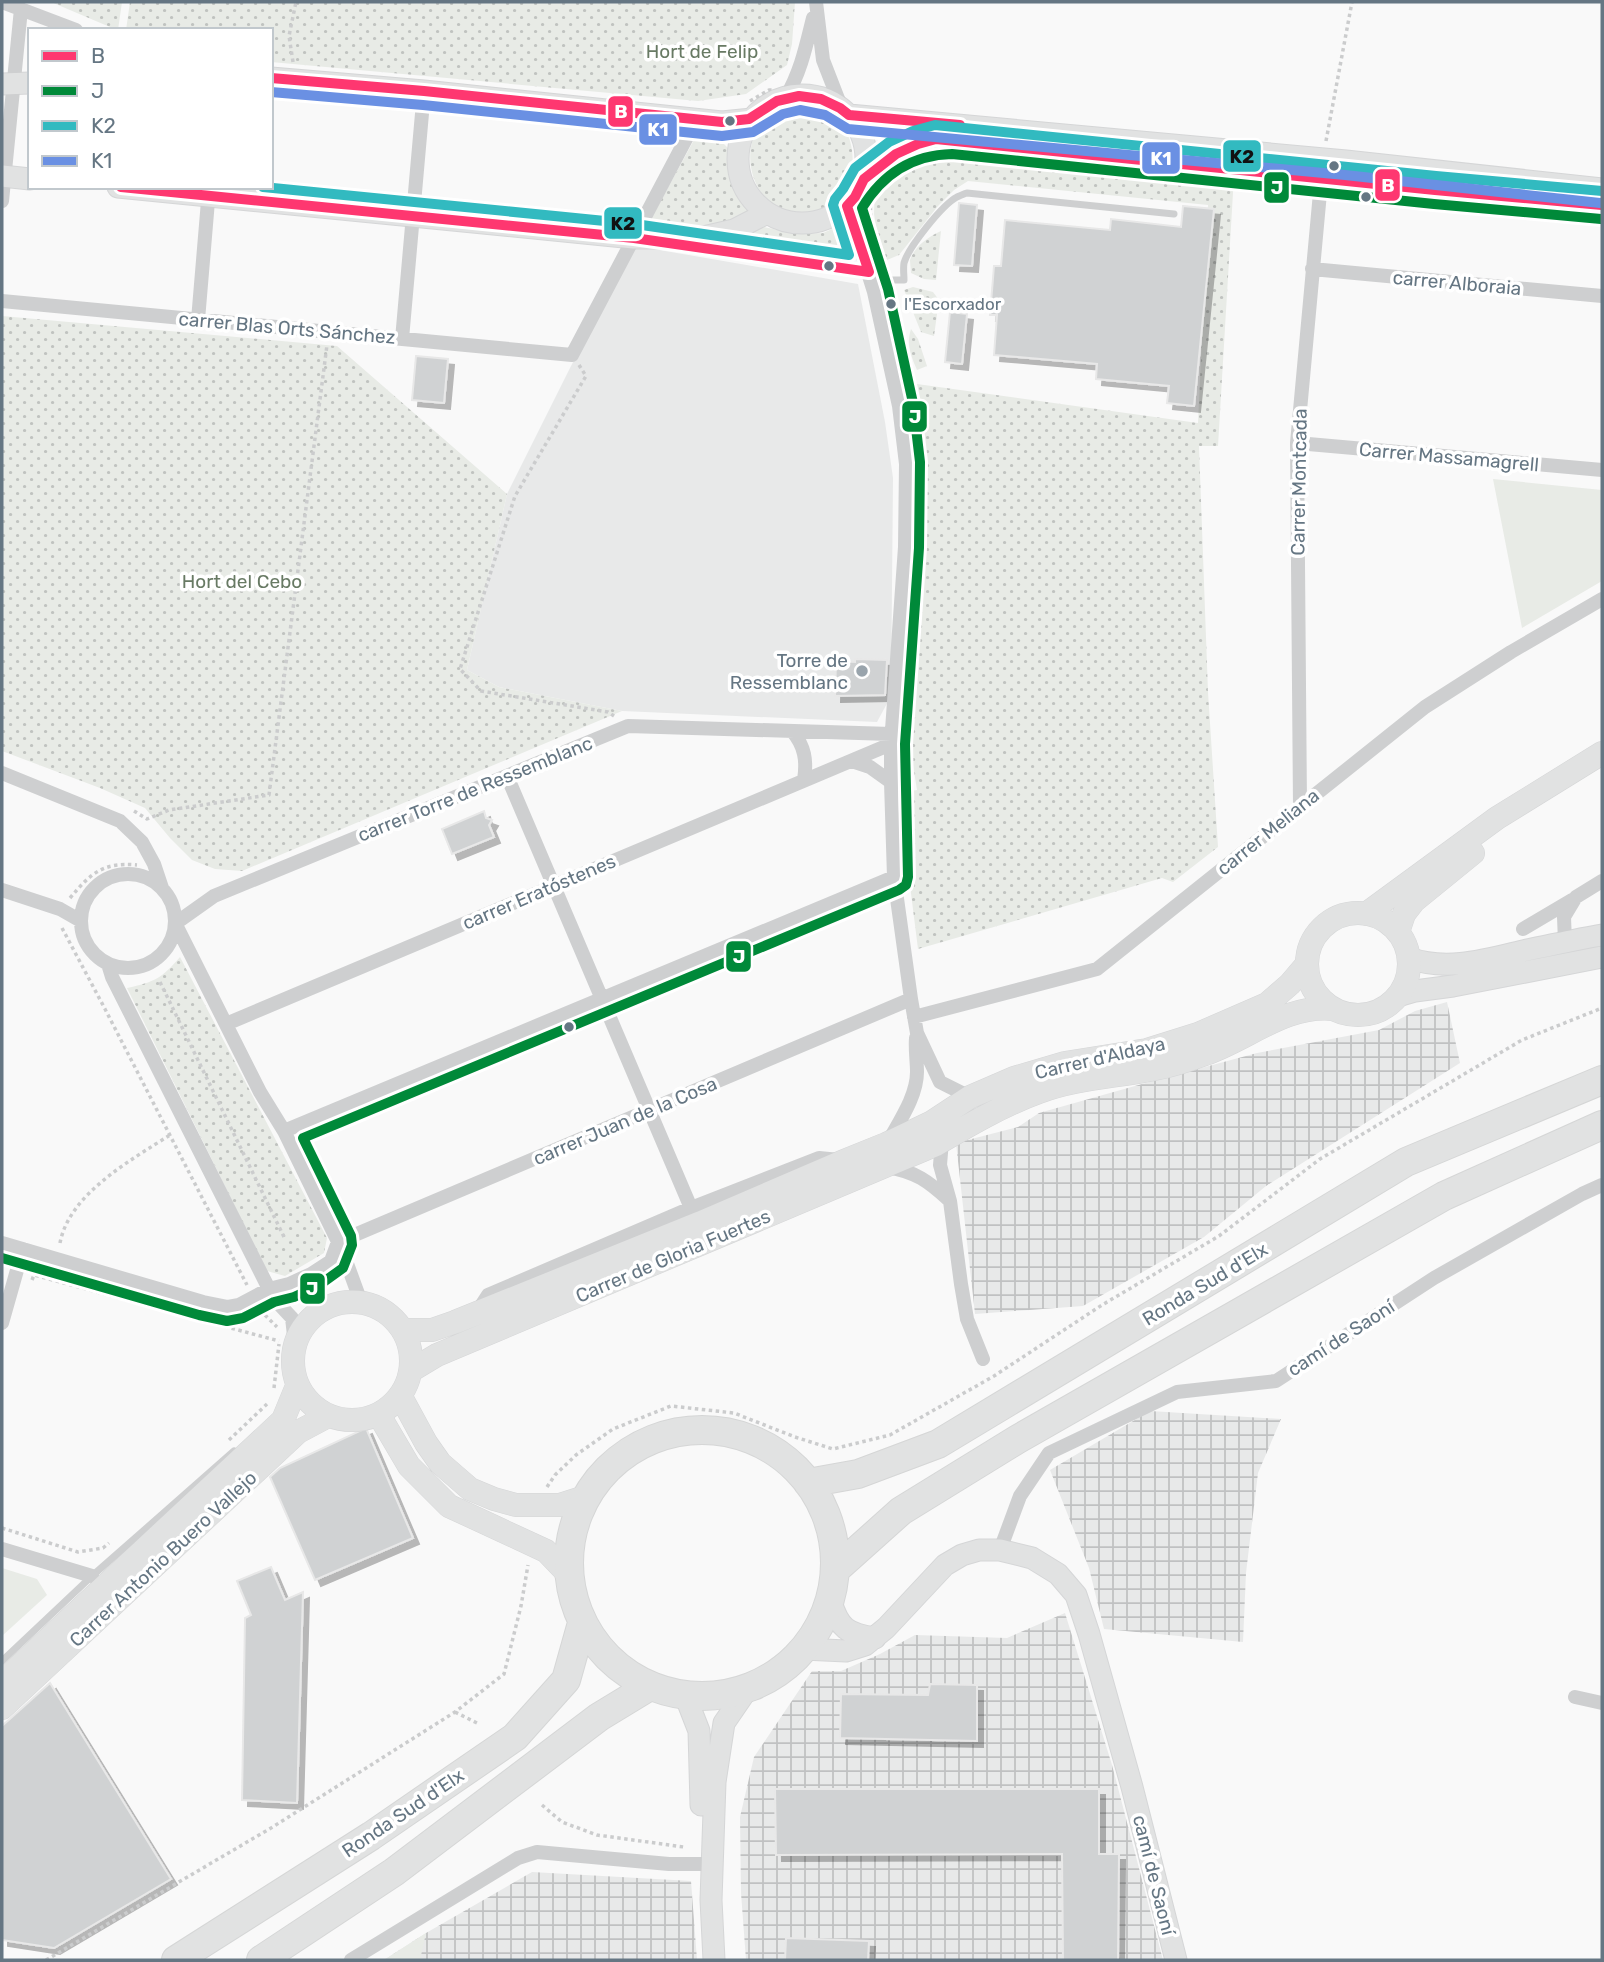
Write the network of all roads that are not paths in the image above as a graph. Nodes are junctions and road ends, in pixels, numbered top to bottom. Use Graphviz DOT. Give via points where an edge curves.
graph roads {
  1 [pos="2,2"];
  2 [pos="815,4"];
  3 [pos="21,9"];
  4 [pos="71,28"];
  5 [pos="273,78"];
  6 [pos="15,83"];
  7 [pos="424,91"];
  8 [pos="786,97"];
  9 [pos="845,112"];
  10 [pos="752,119"];
  11 [pos="696,120"];
  12 [pos="1322,169"];
  13 [pos="3,176"];
  14 [pos="28,179"];
  15 [pos="871,182"];
  16 [pos="1602,188"];
  17 [pos="154,189"];
  18 [pos="208,192"];
  19 [pos="2,201"];
  20 [pos="1602,205"];
  21 [pos="847,206"];
  22 [pos="767,213"];
  23 [pos="1174,214"];
  24 [pos="413,216"];
  25 [pos="634,237"];
  26 [pos="1312,269"];
  27 [pos="871,279"];
  28 [pos="1602,296"];
  29 [pos="2,301"];
  30 [pos="198,320"];
  31 [pos="402,339"];
  32 [pos="1297,443"];
  33 [pos="1602,470"];
  34 [pos="1602,598"];
  35 [pos="792,731"];
  36 [pos="891,739"];
  37 [pos="1602,753"];
  38 [pos="852,761"];
  39 [pos="1602,768"];
  40 [pos="2,773"];
  41 [pos="507,776"];
  42 [pos="804,780"];
  43 [pos="891,782"];
  44 [pos="1300,806"];
  45 [pos="894,877"];
  46 [pos="1602,881"];
  47 [pos="554,885"];
  48 [pos="162,888"];
  49 [pos="2,890"];
  50 [pos="1576,897"];
  51 [pos="1366,914"];
  52 [pos="81,921"];
  53 [pos="176,924"];
  54 [pos="1523,929"];
  55 [pos="1398,932"];
  56 [pos="1602,935"];
  57 [pos="1565,942"];
  58 [pos="1602,957"];
  59 [pos="1409,958"];
  60 [pos="108,964"];
  61 [pos="1307,964"];
  62 [pos="1398,996"];
  63 [pos="601,998"];
  64 [pos="911,999"];
  65 [pos="1334,1009"];
  66 [pos="914,1017"];
  67 [pos="226,1024"];
  68 [pos="917,1034"];
  69 [pos="1602,1080"];
  70 [pos="970,1097"];
  71 [pos="649,1111"];
  72 [pos="1602,1125"];
  73 [pos="284,1131"];
  74 [pos="939,1143"];
  75 [pos="886,1156"];
  76 [pos="844,1161"];
  77 [pos="1602,1185"];
  78 [pos="950,1201"];
  79 [pos="691,1208"];
  80 [pos="338,1242"];
  81 [pos="2,1243"];
  82 [pos="23,1249"];
  83 [pos="269,1289"];
  84 [pos="361,1302"];
  85 [pos="476,1314"];
  86 [pos="2,1323"];
  87 [pos="404,1330"];
  88 [pos="287,1343"];
  89 [pos="983,1359"];
  90 [pos="412,1370"];
  91 [pos="298,1386"];
  92 [pos="401,1397"];
  93 [pos="379,1415"];
  94 [pos="328,1416"];
  95 [pos="260,1441"];
  96 [pos="808,1483"];
  97 [pos="585,1497"];
  98 [pos="2,1549"];
  99 [pos="1000,1550"];
  100 [pos="835,1570"];
  101 [pos="569,1575"];
  102 [pos="92,1576"];
  103 [pos="831,1602"];
  104 [pos="582,1623"];
  105 [pos="875,1638"];
  106 [pos="803,1649"];
  107 [pos="2,1661"];
  108 [pos="2,1682"];
  109 [pos="650,1686"];
  110 [pos="748,1688"];
  111 [pos="685,1695"];
  112 [pos="1574,1697"];
  113 [pos="1602,1703"];
  114 [pos="2,1708"];
  115 [pos="705,1860"];
  116 [pos="176,1960"];
  117 [pos="261,1960"];
  118 [pos="351,1960"];
  119 [pos="714,1960"];
  120 [pos="1176,1960"];
  1 -- 3 [label="street"];
  2 -- 8 [label="street" via="803,61"];
  2 -- 9 [label="street" via="823,60"];
  3 -- 4 [label="street"];
  3 -- 6 [label="street"];
  5 -- 7 [label="main road"];
  6 -- 13 [label="street"];
  7 -- 11 [label="main road"];
  7 -- 24 [label="street"];
  8 -- 9 [label="main road" via="814,96"];
  8 -- 10 [label="main road" via="765,106"];
  9 -- 12 [label="main road"];
  9 -- 15 [label="main road" via="862,136"];
  10 -- 11 [label="main road"];
  10 -- 22 [label="main road" via="742,135 740,178 751,199"];
  11 -- 25 [label="street"];
  12 -- 15 [label="main road" via="936,139 897,154"];
  12 -- 16 [label="main road"];
  12 -- 20 [label="main road" via="1435,190"];
  12 -- 26 [label="street, Carrer Montcada"];
  13 -- 14 [label="main road"];
  13 -- 19 [label="street"];
  15 -- 21 [label="main road"];
  17 -- 18 [label="main road"];
  18 -- 24 [label="main road"];
  18 -- 30 [label="street"];
  21 -- 22 [label="main road" via="812,223"];
  21 -- 27 [label="street"];
  22 -- 25 [label="main road" via="734,230 699,238"];
  23 -- 27 [label="lane" via="967,193 949,203 908,254 904,280"];
  24 -- 25 [label="main road"];
  24 -- 31 [label="street"];
  25 -- 27 [label="street"];
  25 -- 31 [label="street, carrer Blas Orts Sánchez" via="572,355"];
  26 -- 28 [label="street, carrer Alboraia"];
  26 -- 32 [label="street, Carrer Montcada"];
  27 -- 36 [label="street" via="899,406 906,464 905,547"];
  29 -- 30 [label="street, carrer Blas Orts Sánchez"];
  30 -- 31 [label="street, carrer Blas Orts Sánchez"];
  32 -- 33 [label="street, Carrer Massamagrell"];
  32 -- 44 [label="street, Carrer Montcada"];
  34 -- 44 [label="street, carrer Meliana" via="1425,707"];
  35 -- 36 [label="street, carrer Torre de Ressemblanc"];
  35 -- 41 [label="street, carrer Torre de Ressemblanc" via="628,726"];
  35 -- 42 [label="street" via="805,754"];
  36 -- 38 [label="street, carrer Eratóstenes"];
  36 -- 43 [label="street"];
  37 -- 51 [label="main road" via="1497,818"];
  38 -- 42 [label="street, carrer Eratóstenes"];
  38 -- 43 [label="street"];
  39 -- 55 [label="main road" via="1482,846 1414,901"];
  40 -- 48 [label="street" via="120,821 142,842"];
  41 -- 47 [label="street"];
  41 -- 53 [label="street, carrer Torre de Ressemblanc" via="214,897"];
  42 -- 47 [label="street, carrer Eratóstenes"];
  43 -- 45 [label="street"];
  44 -- 66 [label="street, carrer Meliana" via="1097,969"];
  45 -- 63 [label="street"];
  45 -- 64 [label="street"];
  46 -- 50 [label="street"];
  47 -- 63 [label="street"];
  47 -- 67 [label="street, carrer Eratóstenes"];
  48 -- 52 [label="street" via="145,877 125,874 104,881 84,904"];
  48 -- 53 [label="street" via="173,905"];
  49 -- 52 [label="street"];
  50 -- 54 [label="street"];
  50 -- 57 [label="street" via="1564,917"];
  51 -- 55 [label="main road"];
  51 -- 61 [label="main road" via="1351,914 1325,925 1315,936"];
  52 -- 60 [label="street" via="86,944"];
  53 -- 60 [label="street" via="167,948 152,962 131,968"];
  53 -- 67 [label="street"];
  55 -- 59 [label="main road"];
  56 -- 57 [label="main road"];
  57 -- 59 [label="main road" via="1476,962 1441,965"];
  58 -- 62 [label="main road"];
  59 -- 62 [label="main road" via="1409,972"];
  60 -- 83 [label="street"];
  61 -- 65 [label="main road" via="1314,990"];
  61 -- 70 [label="main road, Carrer d'Aldaya" via="1266,1004 1198,1034 1147,1050 1065,1063"];
  62 -- 65 [label="main road" via="1388,1006 1361,1015"];
  63 -- 71 [label="street"];
  63 -- 73 [label="street"];
  64 -- 66 [label="street"];
  64 -- 71 [label="street, carrer Juan de la Cosa"];
  65 -- 74 [label="main road, Carrer d'Aldaya" via="1316,1007 1282,1017 1208,1053 1156,1069 1041,1091"];
  66 -- 68 [label="street"];
  67 -- 73 [label="street"];
  68 -- 70 [label="street" via="940,1082"];
  68 -- 75 [label="street" via="912,1096"];
  69 -- 96 [label="highway, Ronda Sud d'Elx" via="1406,1162 938,1444 858,1474"];
  70 -- 75 [label="main road, Carrer d'Aldaya"];
  71 -- 79 [label="street"];
  71 -- 80 [label="street, carrer Juan de la Cosa"];
  72 -- 100 [label="highway" via="1444,1196 1018,1439 901,1511"];
  73 -- 80 [label="street"];
  74 -- 75 [label="main road, Carrer de Gloria Fuertes"];
  74 -- 78 [label="street"];
  75 -- 76 [label="main road, Carrer de Gloria Fuertes"];
  75 -- 78 [label="street" via="927,1180"];
  75 -- 90 [label="main road, Carrer de Gloria Fuertes"];
  76 -- 79 [label="street, Carrer de Gloria Fuertes" via="819,1158"];
  76 -- 85 [label="main road, Carrer de Gloria Fuertes"];
  77 -- 99 [label="street, camí de Saoní" via="1434,1278 1276,1381 1177,1392 1049,1453 1020,1496"];
  78 -- 89 [label="street" via="967,1319"];
  79 -- 85 [label="street, Carrer de Gloria Fuertes" via="488,1295"];
  80 -- 83 [label="street" via="331,1261 289,1284"];
  80 -- 84 [label="street"];
  81 -- 82 [label="street"];
  82 -- 83 [label="street" via="228,1307"];
  82 -- 86 [label="street"];
  83 -- 88 [label="street" via="292,1318"];
  84 -- 87 [label="main road" via="393,1316"];
  84 -- 88 [label="main road" via="340,1302 320,1311"];
  85 -- 87 [label="main road, Carrer de Gloria Fuertes" via="432,1330"];
  87 -- 90 [label="main road" via="412,1349"];
  88 -- 91 [label="main road"];
  90 -- 92 [label="main road"];
  91 -- 94 [label="main road" via="310,1404"];
  91 -- 95 [label="main road, Carrer Antonio Buero Vallejo" via="283,1420"];
  92 -- 93 [label="main road"];
  92 -- 97 [label="main road" via="440,1463 470,1489 516,1506 560,1505"];
  93 -- 94 [label="main road" via="354,1421"];
  93 -- 101 [label="main road" via="409,1466 449,1506 546,1551"];
  94 -- 114 [label="main road, Carrer Antonio Buero Vallejo" via="298,1432"];
  95 -- 102 [label="lane" via="235,1450"];
  95 -- 108 [label="main road, Carrer Antonio Buero Vallejo"];
  96 -- 97 [label="highway" via="776,1453 737,1434 693,1430 650,1440 613,1463"];
  96 -- 100 [label="highway" via="830,1524"];
  97 -- 101 [label="highway" via="571,1535"];
  98 -- 102 [label="street"];
  99 -- 105 [label="main road, camí de Saoní" via="979,1550 946,1564"];
  99 -- 120 [label="main road, camí de Saoní" via="1032,1558 1058,1574 1076,1595"];
  100 -- 103 [label="highway"];
  101 -- 104 [label="highway"];
  102 -- 107 [label="lane"];
  103 -- 105 [label="main road" via="836,1619 849,1632"];
  103 -- 106 [label="highway"];
  104 -- 109 [label="highway" via="600,1649"];
  104 -- 116 [label="highway, Ronda Sud d'Elx" via="566,1680 514,1737 371,1836"];
  105 -- 106 [label="main road" via="846,1651"];
  106 -- 110 [label="highway" via="778,1672"];
  109 -- 111 [label="highway"];
  109 -- 117 [label="highway, Ronda Sud d'Elx" via="599,1717 394,1872"];
  110 -- 111 [label="highway"];
  110 -- 115 [label="main road" via="724,1723"];
  111 -- 115 [label="main road" via="699,1731"];
  112 -- 113 [label="street"];
  115 -- 118 [label="street" via="669,1864 537,1852 518,1858"];
  115 -- 119 [label="main road"];
}
